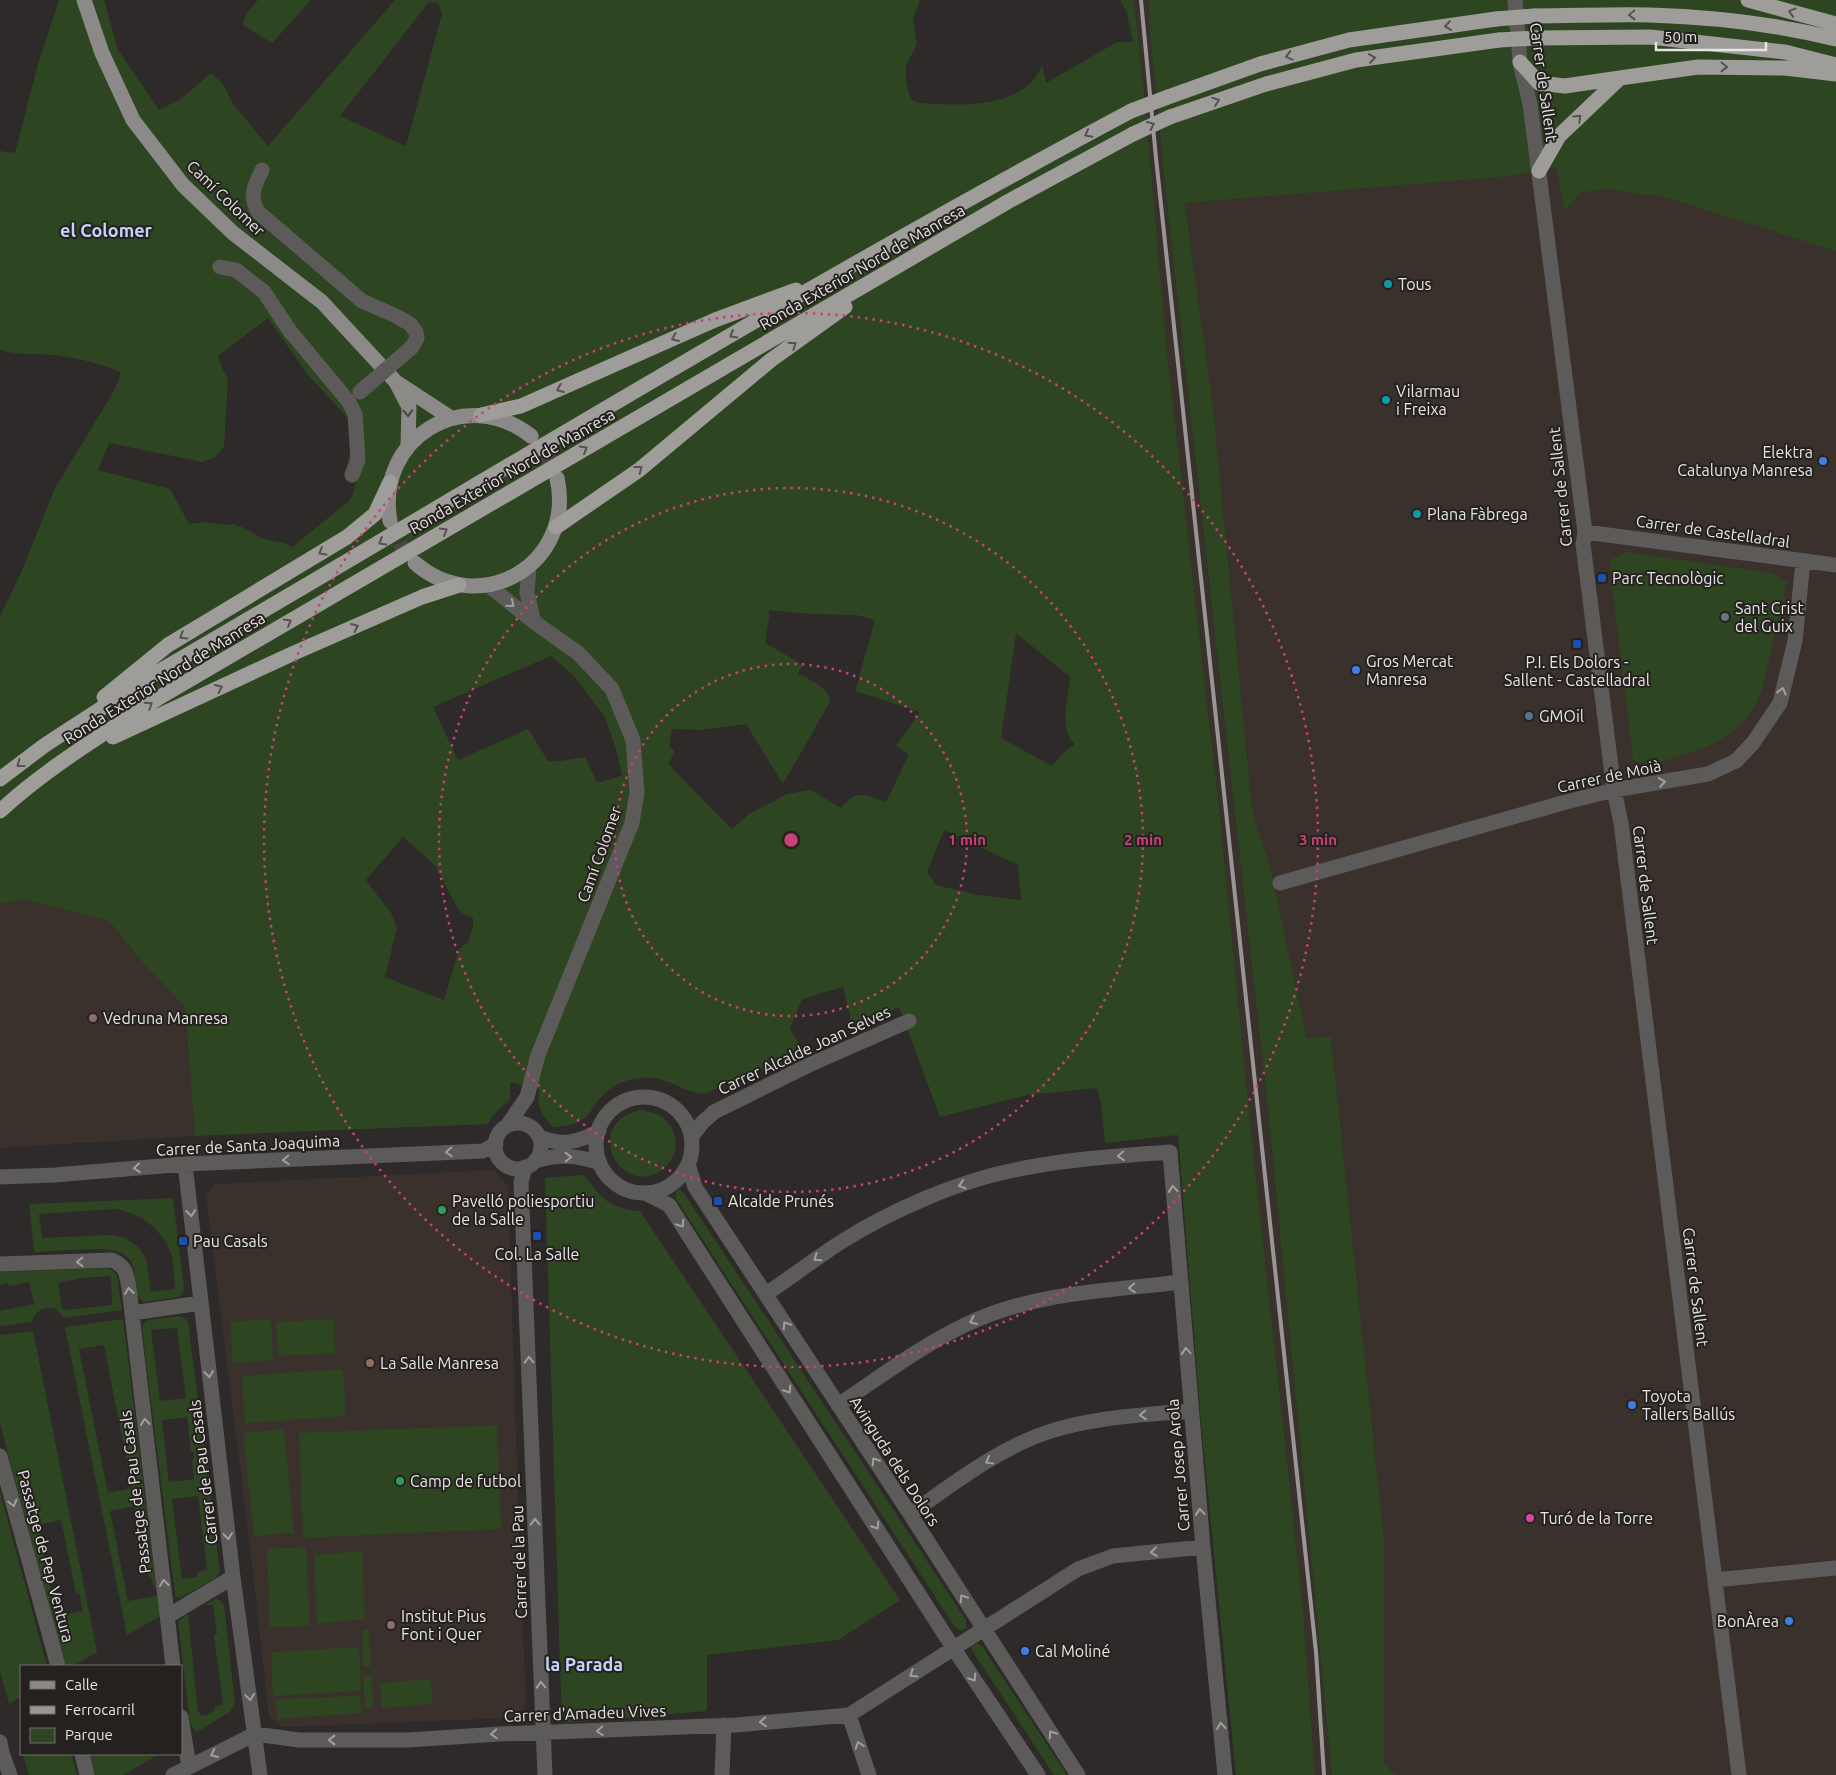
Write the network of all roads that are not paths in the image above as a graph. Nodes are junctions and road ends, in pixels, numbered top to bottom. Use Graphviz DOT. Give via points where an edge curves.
graph roads {
  1 [pos="84,0"];
  2 [pos="1516,0"];
  3 [pos="1748,0"];
  4 [pos="1836,24"];
  5 [pos="1836,39"];
  6 [pos="1520,62"];
  7 [pos="1836,65"];
  8 [pos="1836,74"];
  9 [pos="1620,78"];
  10 [pos="262,170"];
  11 [pos="1539,171"];
  12 [pos="901,266"];
  13 [pos="220,267"];
  14 [pos="834,275"];
  15 [pos="396,382"];
  16 [pos="354,397"];
  17 [pos="481,415"];
  18 [pos="451,418"];
  19 [pos="531,436"];
  20 [pos="408,446"];
  21 [pos="352,474"];
  22 [pos="557,478"];
  23 [pos="390,482"];
  24 [pos="390,521"];
  25 [pos="556,527"];
  26 [pos="1585,532"];
  27 [pos="1803,561"];
  28 [pos="415,563"];
  29 [pos="1836,565"];
  30 [pos="529,567"];
  31 [pos="459,585"];
  32 [pos="488,585"];
  33 [pos="534,622"];
  34 [pos="45,745"];
  35 [pos="64,760"];
  36 [pos="0,779"];
  37 [pos="1614,790"];
  38 [pos="0,811"];
  39 [pos="1280,883"];
  40 [pos="908,1021"];
  41 [pos="527,1097"];
  42 [pos="677,1111"];
  43 [pos="714,1112"];
  44 [pos="507,1126"];
  45 [pos="599,1131"];
  46 [pos="537,1134"];
  47 [pos="691,1137"];
  48 [pos="496,1144"];
  49 [pos="600,1163"];
  50 [pos="185,1164"];
  51 [pos="530,1164"];
  52 [pos="688,1164"];
  53 [pos="0,1177"];
  54 [pos="645,1193"];
  55 [pos="0,1264"];
  56 [pos="1180,1282"];
  57 [pos="766,1294"];
  58 [pos="201,1304"];
  59 [pos="132,1313"];
  60 [pos="838,1405"];
  61 [pos="1191,1411"];
  62 [pos="0,1456"];
  63 [pos="910,1514"];
  64 [pos="1203,1547"];
  65 [pos="1836,1568"];
  66 [pos="233,1577"];
  67 [pos="1715,1580"];
  68 [pos="168,1616"];
  69 [pos="984,1629"];
  70 [pos="954,1649"];
  71 [pos="58,1665"];
  72 [pos="174,1665"];
  73 [pos="849,1715"];
  74 [pos="182,1723"];
  75 [pos="724,1725"];
  76 [pos="543,1733"];
  77 [pos="255,1734"];
  78 [pos="1,1750"];
  79 [pos="82,1755"];
  80 [pos="189,1766"];
  81 [pos="10,1775"];
  82 [pos="87,1775"];
  83 [pos="173,1775"];
  84 [pos="260,1775"];
  85 [pos="545,1775"];
  86 [pos="722,1775"];
  87 [pos="868,1775"];
  88 [pos="1038,1775"];
  89 [pos="1078,1775"];
  90 [pos="1226,1775"];
  91 [pos="1740,1775"];
  1 -- 15 [label="main road, Camí Colomer" via="102,53 133,120 183,185 233,233 322,302"];
  2 -- 6 [label="street, Carrer de Sallent"];
  4 -- 3 [label="highway, one-way"];
  5 -- 14 [label="highway, Ronda Exterior Nord de Manresa, one-way, bridge" via="1732,21 1649,15 1496,18 1349,40 1260,64 1131,112 996,183"];
  6 -- 9 [label="highway" via="1539,82 1565,86"];
  6 -- 11 [label="street, Carrer de Sallent" via="1530,104"];
  12 -- 7 [label="highway, Ronda Exterior Nord de Manresa, one-way, bridge" via="1009,201 1170,117 1266,84 1356,60 1499,40 1650,37 1784,52"];
  9 -- 8 [label="highway, one-way" via="1698,66 1785,68"];
  11 -- 9 [label="highway, one-way" via="1559,136"];
  10 -- 16 [label="street, bridge" via="253,189 253,202 258,212 362,301 410,324 416,332 417,338 412,347"];
  11 -- 26 [label="street, Carrer de Sallent"];
  25 -- 12 [label="highway, one-way" via="639,470 771,360"];
  35 -- 12 [label="highway, Ronda Exterior Nord de Manresa, one-way" via="160,697"];
  13 -- 16 [label="street" via="236,270 264,292 290,331"];
  14 -- 17 [label="highway, one-way" via="715,320 520,406"];
  14 -- 34 [label="highway, Ronda Exterior Nord de Manresa, one-way" via="148,678"];
  15 -- 18 [label="main road, Camí Colomer"];
  15 -- 20 [label="main road, Camí Colomer, one-way" via="410,407"];
  16 -- 21 [label="street" via="358,460"];
  17 -- 18 [label="main road"];
  17 -- 19 [label="main road" via="508,422"];
  18 -- 20 [label="main road" via="427,429"];
  20 -- 23 [label="main road"];
  22 -- 25 [label="main road" via="560,502"];
  23 -- 24 [label="main road"];
  23 -- 34 [label="highway, one-way" via="375,514 347,537 168,645"];
  25 -- 30 [label="main road" via="545,549"];
  26 -- 27 [label="street, Carrer de Castelladral"];
  26 -- 37 [label="street, Carrer de Sallent" via="1583,544"];
  27 -- 29 [label="street, Carrer de Castelladral"];
  37 -- 27 [label="street, Carrer de Moià, one-way" via="1708,774 1736,761 1754,743 1780,703 1795,640"];
  28 -- 31 [label="main road" via="435,578"];
  30 -- 32 [label="main road" via="510,579"];
  30 -- 33 [label="street" via="527,593"];
  31 -- 32 [label="main road"];
  35 -- 31 [label="highway, one-way" via="312,645 422,597"];
  32 -- 33 [label="street, Camí Colomer, one-way"];
  33 -- 41 [label="street, Camí Colomer" via="578,653 612,689 633,740 637,792 632,823 538,1055"];
  34 -- 36 [label="highway, Ronda Exterior Nord de Manresa, one-way"];
  35 -- 38 [label="highway, Ronda Exterior Nord de Manresa"];
  37 -- 39 [label="street, Carrer de Moià"];
  37 -- 67 [label="street, Carrer de Sallent"];
  40 -- 43 [label="street, Carrer Alcalde Joan Selves"];
  41 -- 44 [label="street, Camí Colomer"];
  41 -- 46 [label="street, Camí Colomer" via="529,1115"];
  42 -- 43 [label="street, Carrer Alcalde Joan Selves"];
  42 -- 45 [label="street" via="654,1099 632,1100 622,1103 610,1113"];
  42 -- 47 [label="street" via="685,1120"];
  43 -- 47 [label="street, Carrer Alcalde Joan Selves"];
  44 -- 46 [label="street" via="523,1124"];
  44 -- 48 [label="street" via="499,1134"];
  45 -- 46 [label="street" via="569,1143 551,1142"];
  45 -- 49 [label="street"];
  46 -- 51 [label="street" via="541,1148"];
  47 -- 52 [label="street" via="692,1153"];
  48 -- 50 [label="street, Carrer de Santa Joaquima, one-way" via="483,1151"];
  48 -- 51 [label="street" via="497,1154 505,1165 515,1168"];
  51 -- 49 [label="street, one-way" via="550,1157 580,1157"];
  49 -- 54 [label="street" via="609,1178 618,1185"];
  50 -- 53 [label="street, Carrer de Santa Joaquima, one-way"];
  50 -- 58 [label="street, Carrer de Pau Casals, one-way"];
  76 -- 51 [label="street, Carrer de la Pau, one-way" via="521,1182"];
  52 -- 54 [label="street" via="678,1179 668,1186"];
  52 -- 57 [label="street, Avinguda dels Dolors" via="694,1187"];
  54 -- 70 [label="street, one-way" via="669,1205"];
  59 -- 55 [label="street, Passatge de Pau Casals, one-way" via="125,1270 112,1260"];
  56 -- 57 [label="street, Carrer Josep Arola, one-way" via="1170,1152 1084,1159 1014,1170 948,1189 842,1241"];
  56 -- 60 [label="street, one-way" via="1077,1293 1028,1302 990,1314 943,1336"];
  61 -- 56 [label="street, Carrer Josep Arola, one-way"];
  60 -- 57 [label="street, Avinguda dels Dolors, one-way"];
  58 -- 59 [label="street"];
  58 -- 66 [label="street, Carrer de Pau Casals, one-way"];
  68 -- 59 [label="street, Passatge de Pau Casals, one-way"];
  63 -- 60 [label="street, Avinguda dels Dolors, one-way"];
  61 -- 63 [label="street, one-way" via="1134,1415 1046,1433 974,1470"];
  64 -- 61 [label="street, Carrer Josep Arola, one-way"];
  62 -- 71 [label="street, Passatge de Pep Ventura, one-way"];
  69 -- 63 [label="street, Avinguda dels Dolors, one-way"];
  64 -- 69 [label="street, Carrer d'Amadeu Vives, one-way" via="1113,1556 1078,1569"];
  90 -- 64 [label="street, Carrer Josep Arola, one-way"];
  65 -- 67 [label="street"];
  66 -- 68 [label="street"];
  66 -- 77 [label="street, Carrer de Pau Casals, one-way"];
  67 -- 91 [label="street, Carrer de Sallent"];
  68 -- 72 [label="street, Passatge de Pau Casals"];
  69 -- 70 [label="street, Carrer d'Amadeu Vives"];
  89 -- 69 [label="street, Avinguda dels Dolors, one-way"];
  70 -- 73 [label="street, Carrer d'Amadeu Vives, one-way"];
  70 -- 88 [label="street, one-way"];
  73 -- 75 [label="street, Carrer d'Amadeu Vives, one-way"];
  87 -- 73 [label="street, one-way"];
  74 -- 80 [label="street"];
  75 -- 76 [label="street, Carrer d'Amadeu Vives, one-way"];
  75 -- 86 [label="street"];
  76 -- 77 [label="street, Carrer d'Amadeu Vives, one-way" via="408,1740 299,1740"];
  76 -- 85 [label="street, Carrer de la Pau"];
  77 -- 80 [label="street, one-way"];
  77 -- 84 [label="street, Carrer de Pau Casals"];
  78 -- 81 [label="street"];
  79 -- 82 [label="street"];
  80 -- 83 [label="street"];
}
